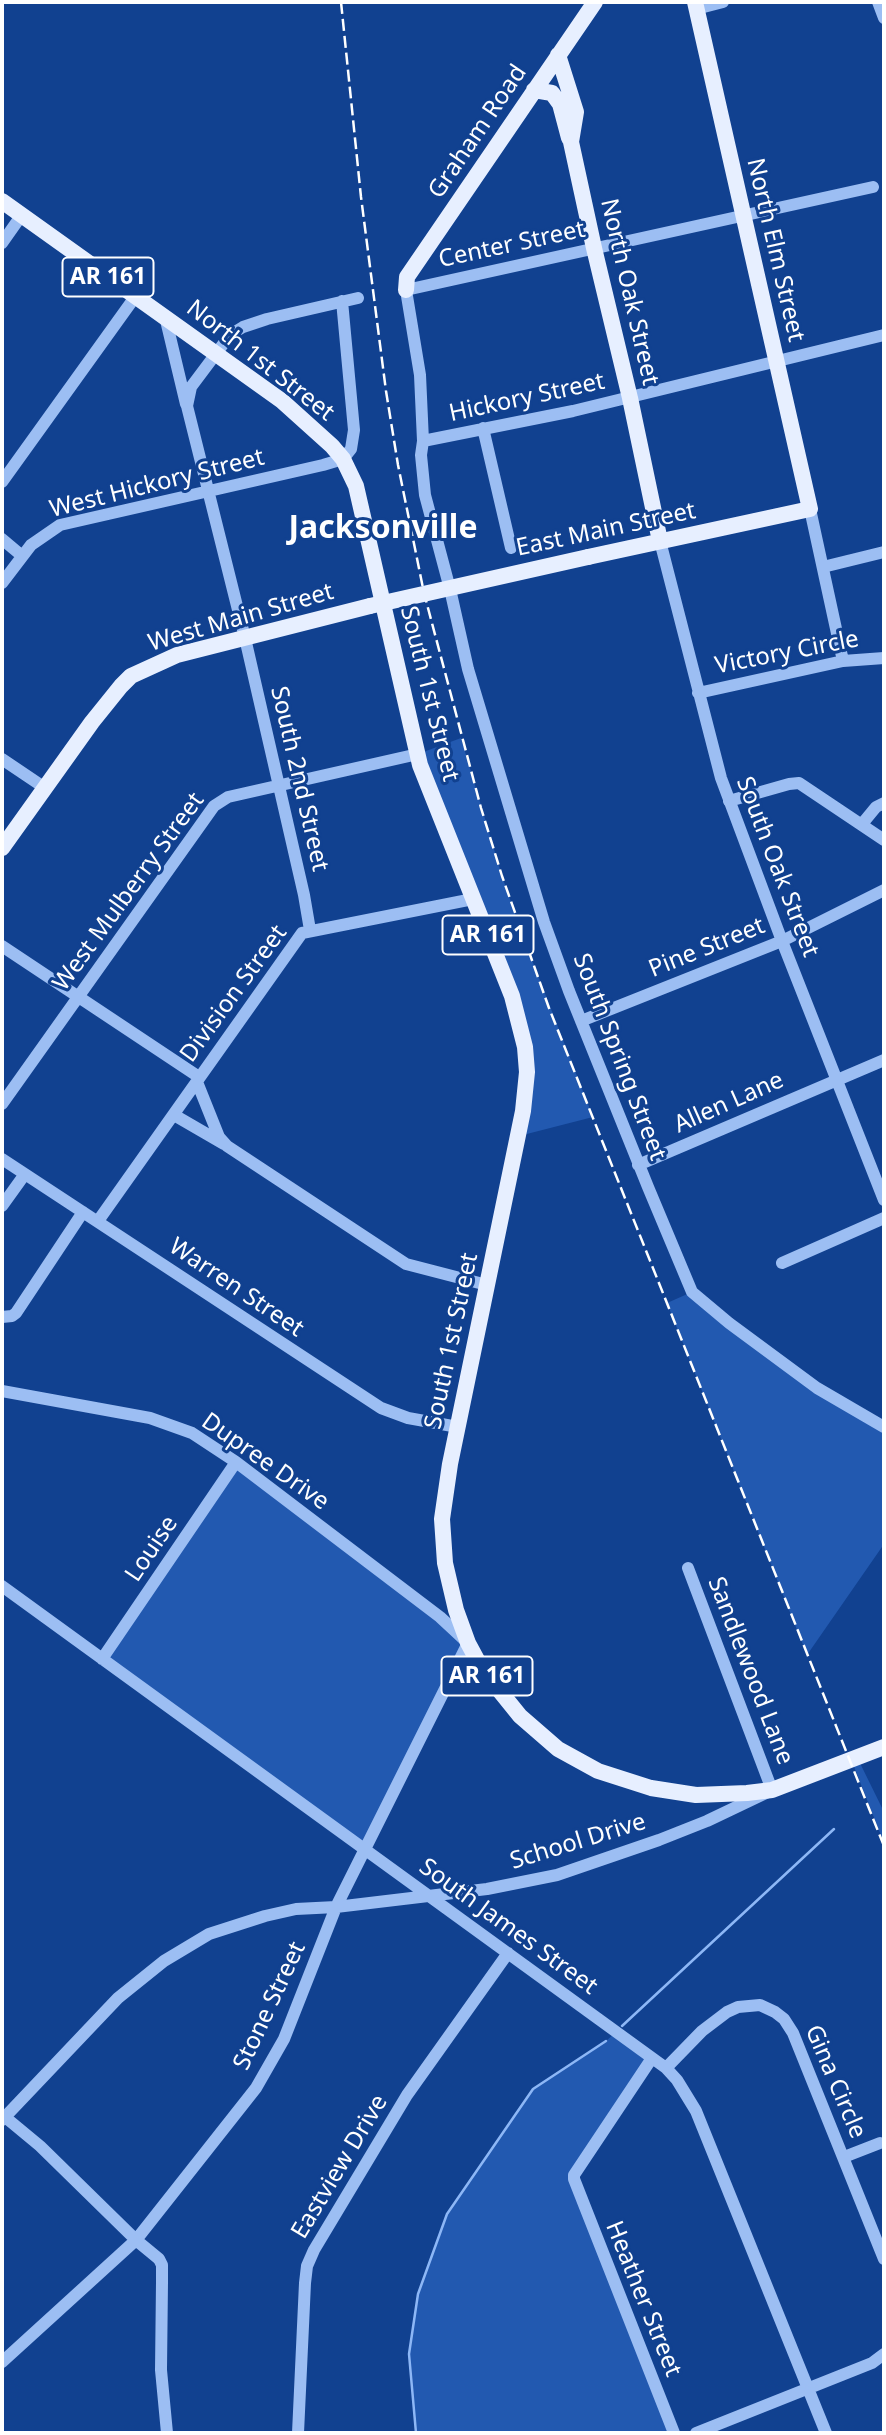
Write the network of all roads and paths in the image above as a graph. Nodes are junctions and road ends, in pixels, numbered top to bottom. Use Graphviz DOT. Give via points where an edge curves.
graph roads {
  1 [pos="595,2"];
  2 [pos="723,2"];
  3 [pos="878,2"];
  4 [pos="696,5"];
  5 [pos="884,18"];
  6 [pos="558,55"];
  7 [pos="534,90"];
  8 [pos="571,142"];
  9 [pos="873,187"];
  10 [pos="2,201"];
  11 [pos="743,215"];
  12 [pos="22,216"];
  13 [pos="2,243"];
  14 [pos="594,248"];
  15 [pos="407,290"];
  16 [pos="135,297"];
  17 [pos="358,298"];
  18 [pos="342,301"];
  19 [pos="165,316"];
  20 [pos="884,335"];
  21 [pos="215,354"];
  22 [pos="776,360"];
  23 [pos="630,398"];
  24 [pos="187,405"];
  25 [pos="483,428"];
  26 [pos="423,441"];
  27 [pos="343,459"];
  28 [pos="2,482"];
  29 [pos="207,491"];
  30 [pos="810,509"];
  31 [pos="2,539"];
  32 [pos="660,541"];
  33 [pos="511,548"];
  34 [pos="884,552"];
  35 [pos="21,555"];
  36 [pos="823,567"];
  37 [pos="2,583"];
  38 [pos="379,588"];
  39 [pos="370,606"];
  40 [pos="246,638"];
  41 [pos="884,658"];
  42 [pos="843,661"];
  43 [pos="698,693"];
  44 [pos="418,754"];
  45 [pos="2,759"];
  46 [pos="278,785"];
  47 [pos="44,788"];
  48 [pos="729,801"];
  49 [pos="884,803"];
  50 [pos="862,824"];
  51 [pos="884,840"];
  52 [pos="2,848"];
  53 [pos="884,890"];
  54 [pos="473,899"];
  55 [pos="310,930"];
  56 [pos="782,941"];
  57 [pos="2,946"];
  58 [pos="78,997"];
  59 [pos="581,1021"];
  60 [pos="884,1060"];
  61 [pos="198,1079"];
  62 [pos="837,1079"];
  63 [pos="2,1104"];
  64 [pos="174,1115"];
  65 [pos="227,1146"];
  66 [pos="2,1158"];
  67 [pos="638,1165"];
  68 [pos="25,1174"];
  69 [pos="884,1199"];
  70 [pos="2,1206"];
  71 [pos="83,1212"];
  72 [pos="884,1218"];
  73 [pos="98,1221"];
  74 [pos="782,1263"];
  75 [pos="487,1285"];
  76 [pos="2,1317"];
  77 [pos="2,1391"];
  78 [pos="458,1427"];
  79 [pos="884,1427"];
  80 [pos="236,1462"];
  81 [pos="688,1568"];
  82 [pos="2,1586"];
  83 [pos="468,1643"];
  84 [pos="102,1659"];
  85 [pos="884,1747"];
  86 [pos="772,1790"];
  87 [pos="364,1850"];
  88 [pos="429,1896"];
  89 [pos="336,1907"];
  90 [pos="508,1953"];
  91 [pos="652,2058"];
  92 [pos="666,2068"];
  93 [pos="5,2112"];
  94 [pos="880,2143"];
  95 [pos="844,2157"];
  96 [pos="136,2239"];
  97 [pos="884,2259"];
  98 [pos="884,2354"];
  99 [pos="2,2362"];
  100 [pos="806,2388"];
  101 [pos="167,2433"];
  102 [pos="298,2433"];
  103 [pos="674,2433"];
  104 [pos="696,2433"];
  105 [pos="826,2433"];
  1 -- 6 [label="main road, Graham Road"];
  2 -- 4 [label="street"];
  3 -- 5 [label="street"];
  4 -- 11 [label="main road, North Elm Street"];
  6 -- 7 [label="main road, Graham Road"];
  6 -- 8 [label="main road, North Oak Street" via="576,112"];
  7 -- 8 [label="main road" via="552,93 560,104"];
  7 -- 15 [label="main road, Graham Road" via="407,276"];
  8 -- 14 [label="main road, North Oak Street"];
  9 -- 11 [label="street, Center Street"];
  10 -- 12 [label="main road, North 1st Street / AR 161"];
  11 -- 14 [label="street, Center Street"];
  11 -- 22 [label="main road, North Elm Street"];
  12 -- 13 [label="street"];
  12 -- 16 [label="main road, North 1st Street / AR 161"];
  14 -- 15 [label="street, Center Street"];
  14 -- 23 [label="main road, North Oak Street"];
  15 -- 26 [label="street, South Spring Street" via="420,374"];
  16 -- 19 [label="main road, North 1st Street / AR 161"];
  16 -- 28 [label="street"];
  17 -- 18 [label="street"];
  18 -- 21 [label="street" via="243,327"];
  18 -- 27 [label="street" via="354,430 352,449"];
  19 -- 21 [label="main road, North 1st Street / AR 161"];
  19 -- 24 [label="street, South 2nd Street"];
  20 -- 22 [label="street, Hickory Street"];
  21 -- 24 [label="street" via="191,387"];
  21 -- 27 [label="main road, North 1st Street / AR 161" via="282,401"];
  22 -- 23 [label="street, Hickory Street"];
  22 -- 30 [label="main road, North Elm Street"];
  23 -- 25 [label="street, Hickory Street"];
  23 -- 32 [label="main road, North Oak Street"];
  24 -- 29 [label="street, South 2nd Street"];
  25 -- 26 [label="street, Hickory Street"];
  25 -- 33 [label="street"];
  26 -- 59 [label="street, South Spring Street" via="425,495 468,669 544,922"];
  27 -- 29 [label="street, West Hickory Street"];
  27 -- 38 [label="main road, North 1st Street / AR 161" via="356,486"];
  29 -- 35 [label="street, West Hickory Street" via="60,525"];
  29 -- 40 [label="street, South 2nd Street"];
  30 -- 32 [label="main road, East Main Street"];
  30 -- 36 [label="street"];
  31 -- 35 [label="street"];
  32 -- 39 [label="main road, East Main Street, bridge"];
  32 -- 43 [label="street, South Oak Street"];
  34 -- 36 [label="street"];
  35 -- 37 [label="street, West Hickory Street"];
  36 -- 42 [label="street"];
  38 -- 44 [label="main road, South 1st Street / AR 161"];
  39 -- 40 [label="main road, West Main Street"];
  40 -- 46 [label="street, South 2nd Street"];
  40 -- 47 [label="main road, West Main Street" via="177,655 131,676"];
  41 -- 42 [label="street, Victory Circle"];
  42 -- 43 [label="street, Victory Circle"];
  43 -- 48 [label="street, South Oak Street"];
  44 -- 46 [label="street, West Mulberry Street"];
  44 -- 54 [label="main road, South 1st Street / AR 161"];
  45 -- 47 [label="street"];
  46 -- 55 [label="street, South 2nd Street"];
  46 -- 58 [label="street, West Mulberry Street" via="228,797 214,806"];
  47 -- 52 [label="main road, West Main Street"];
  48 -- 50 [label="street" via="799,783"];
  48 -- 56 [label="street, South Oak Street"];
  49 -- 50 [label="street"];
  50 -- 51 [label="street"];
  53 -- 56 [label="street, Pine Street"];
  54 -- 55 [label="street, Division Street"];
  54 -- 75 [label="main road, South 1st Street / AR 161" via="517,1009 526,1060 523,1111"];
  55 -- 61 [label="street, Division Street" via="296,939"];
  56 -- 59 [label="street, Pine Street"];
  56 -- 62 [label="street, South Oak Street"];
  57 -- 58 [label="street"];
  58 -- 61 [label="street"];
  58 -- 63 [label="street, West Mulberry Street"];
  59 -- 67 [label="street, South Spring Street"];
  60 -- 62 [label="street, Allen Lane"];
  61 -- 64 [label="street, Division Street"];
  61 -- 65 [label="street" via="219,1137"];
  62 -- 67 [label="street, Allen Lane"];
  62 -- 69 [label="street, South Oak Street"];
  64 -- 65 [label="street"];
  64 -- 73 [label="street, Division Street"];
  65 -- 75 [label="street" via="406,1264"];
  66 -- 68 [label="street, Warren Street"];
  67 -- 79 [label="street, South Spring Street" via="692,1292 817,1388"];
  68 -- 70 [label="street"];
  68 -- 71 [label="street, Warren Street"];
  71 -- 73 [label="street, Warren Street"];
  71 -- 76 [label="street" via="16,1313"];
  72 -- 74 [label="street"];
  73 -- 78 [label="street, Warren Street" via="381,1408"];
  75 -- 78 [label="main road, South 1st Street / AR 161"];
  77 -- 80 [label="street, Dupree Drive" via="150,1418 191,1433"];
  78 -- 83 [label="main road, South 1st Street / AR 161" via="445,1491 443,1549"];
  80 -- 83 [label="street, Dupree Drive"];
  80 -- 84 [label="street, Louise"];
  81 -- 86 [label="street, Sandlewood Lane"];
  82 -- 84 [label="street, South James Street"];
  83 -- 86 [label="main road, South 1st Street / AR 161" via="482,1669 531,1728 598,1770 678,1793"];
  83 -- 87 [label="street, Stone Street"];
  84 -- 87 [label="street, South James Street"];
  85 -- 86 [label="main road, South 1st Street / AR 161"];
  86 -- 88 [label="street, School Drive" via="695,1825 574,1870 522,1883"];
  87 -- 88 [label="street, South James Street"];
  87 -- 89 [label="street, Stone Street"];
  88 -- 89 [label="street, School Drive"];
  88 -- 90 [label="street, South James Street"];
  89 -- 93 [label="street, School Drive" via="265,1916 209,1934 173,1956 118,1998"];
  89 -- 96 [label="street, Stone Street" via="284,2039 263,2076"];
  90 -- 91 [label="street, South James Street"];
  90 -- 102 [label="street, Eastview Drive" via="407,2095 307,2266"];
  91 -- 92 [label="street, South James Street"];
  91 -- 103 [label="street, Heather Street" via="573,2179"];
  92 -- 95 [label="street, Gina Circle" via="727,2012 749,2005 766,2007 784,2019 793,2033"];
  92 -- 100 [label="street, South James Street" via="696,2111"];
  93 -- 96 [label="street"];
  94 -- 95 [label="street"];
  95 -- 97 [label="street, Gina Circle"];
  96 -- 99 [label="street, Stone Street"];
  96 -- 101 [label="street" via="162,2265 161,2370"];
  98 -- 100 [label="street"];
  100 -- 104 [label="street"];
  100 -- 105 [label="street, South James Street"];
}
